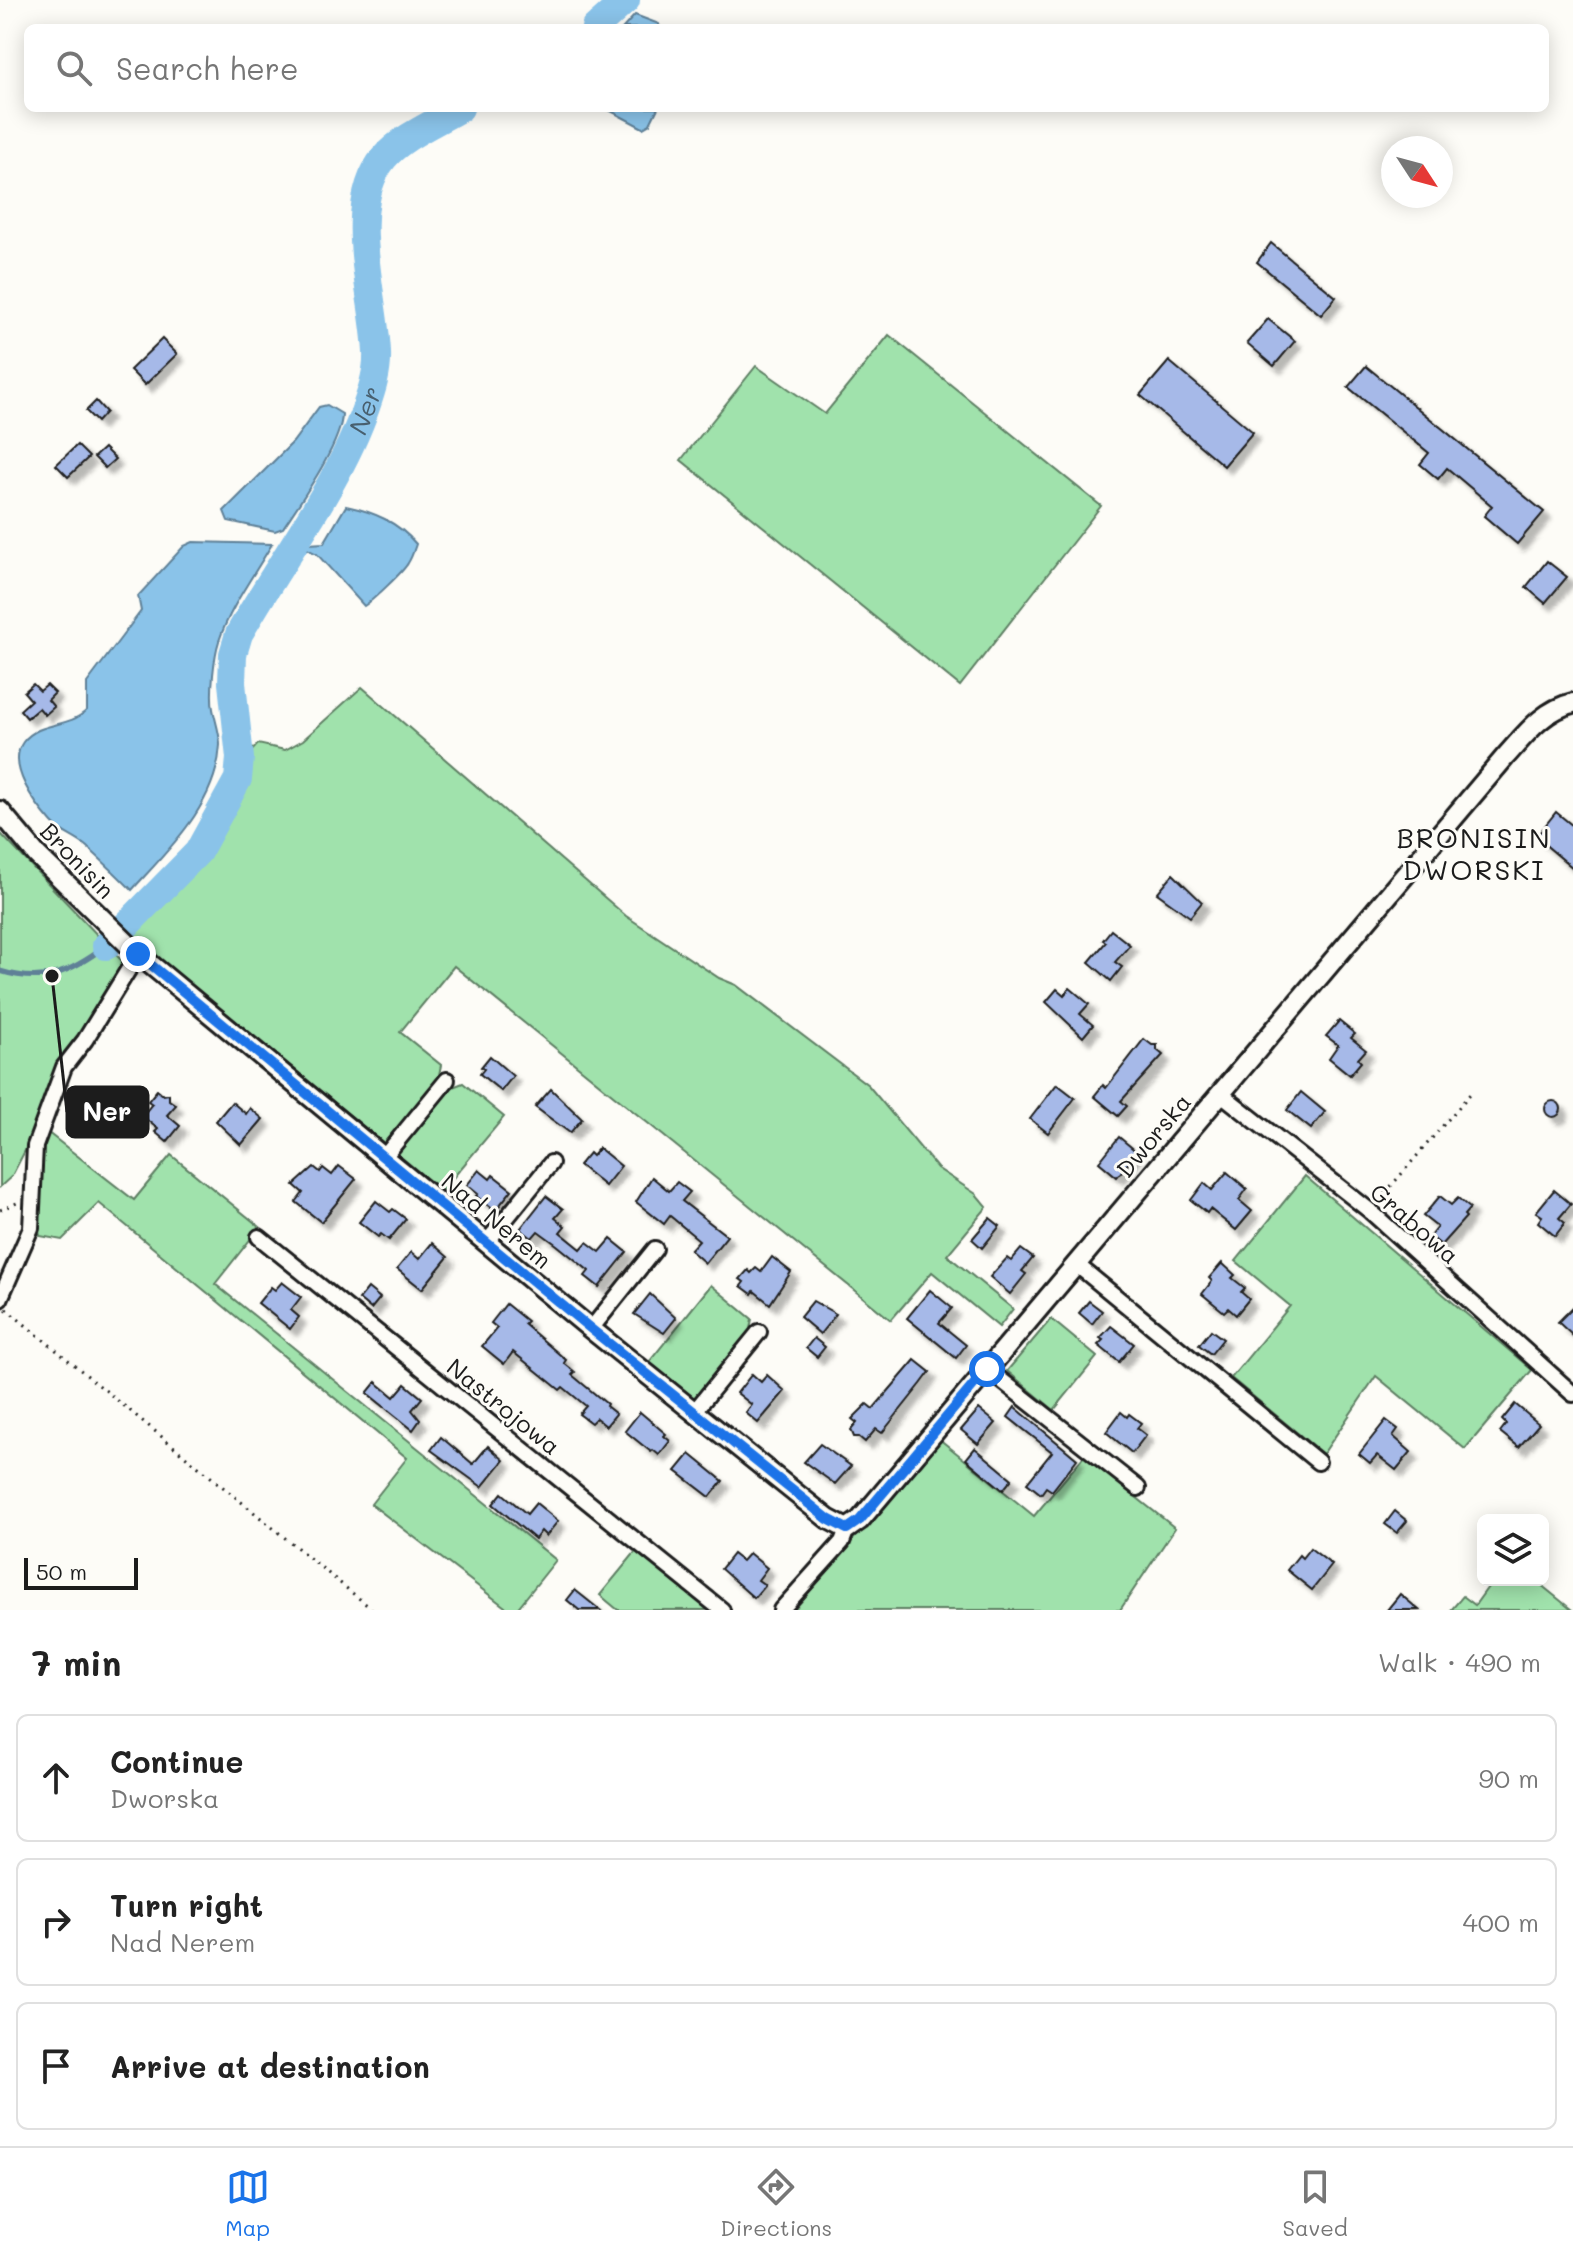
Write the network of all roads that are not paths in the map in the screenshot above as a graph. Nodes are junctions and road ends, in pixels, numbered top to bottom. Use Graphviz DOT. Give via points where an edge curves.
graph roads {
  1 [pos="1573,703"];
  2 [pos="0,811"];
  3 [pos="118,934"];
  4 [pos="138,954"];
  5 [pos="447,1080"];
  6 [pos="1220,1093"];
  7 [pos="384,1157"];
  8 [pos="551,1163"];
  9 [pos="259,1237"];
  10 [pos="487,1242"];
  11 [pos="655,1249"];
  12 [pos="1076,1264"];
  13 [pos="0,1302"];
  14 [pos="591,1329"];
  15 [pos="759,1332"];
  16 [pos="987,1369"];
  17 [pos="1573,1394"];
  18 [pos="694,1412"];
  19 [pos="1318,1462"];
  20 [pos="1138,1488"];
  21 [pos="847,1529"];
  22 [pos="722,1610"];
  23 [pos="781,1610"];
  1 -- 6 [label="street, Dworska" via="1538,721 1505,757"];
  2 -- 3 [label="street, Bronisin"];
  3 -- 4 [label="street, Nad Nerem"];
  4 -- 7 [label="street, Nad Nerem"];
  4 -- 13 [label="street" via="64,1067 35,1146 31,1228"];
  5 -- 7 [label="street"];
  6 -- 12 [label="street, Dworska"];
  6 -- 17 [label="street, Grabowa" via="1370,1211"];
  7 -- 10 [label="street, Nad Nerem"];
  8 -- 10 [label="street"];
  9 -- 22 [label="street, Nastrojowa"];
  10 -- 14 [label="street, Nad Nerem"];
  11 -- 14 [label="street"];
  12 -- 16 [label="street, Dworska"];
  12 -- 19 [label="street"];
  14 -- 18 [label="street, Nad Nerem"];
  15 -- 18 [label="street"];
  16 -- 20 [label="street"];
  16 -- 21 [label="street, Dworska"];
  18 -- 21 [label="street, Nad Nerem"];
  21 -- 23 [label="street, Dworska" via="842,1542"];
}
